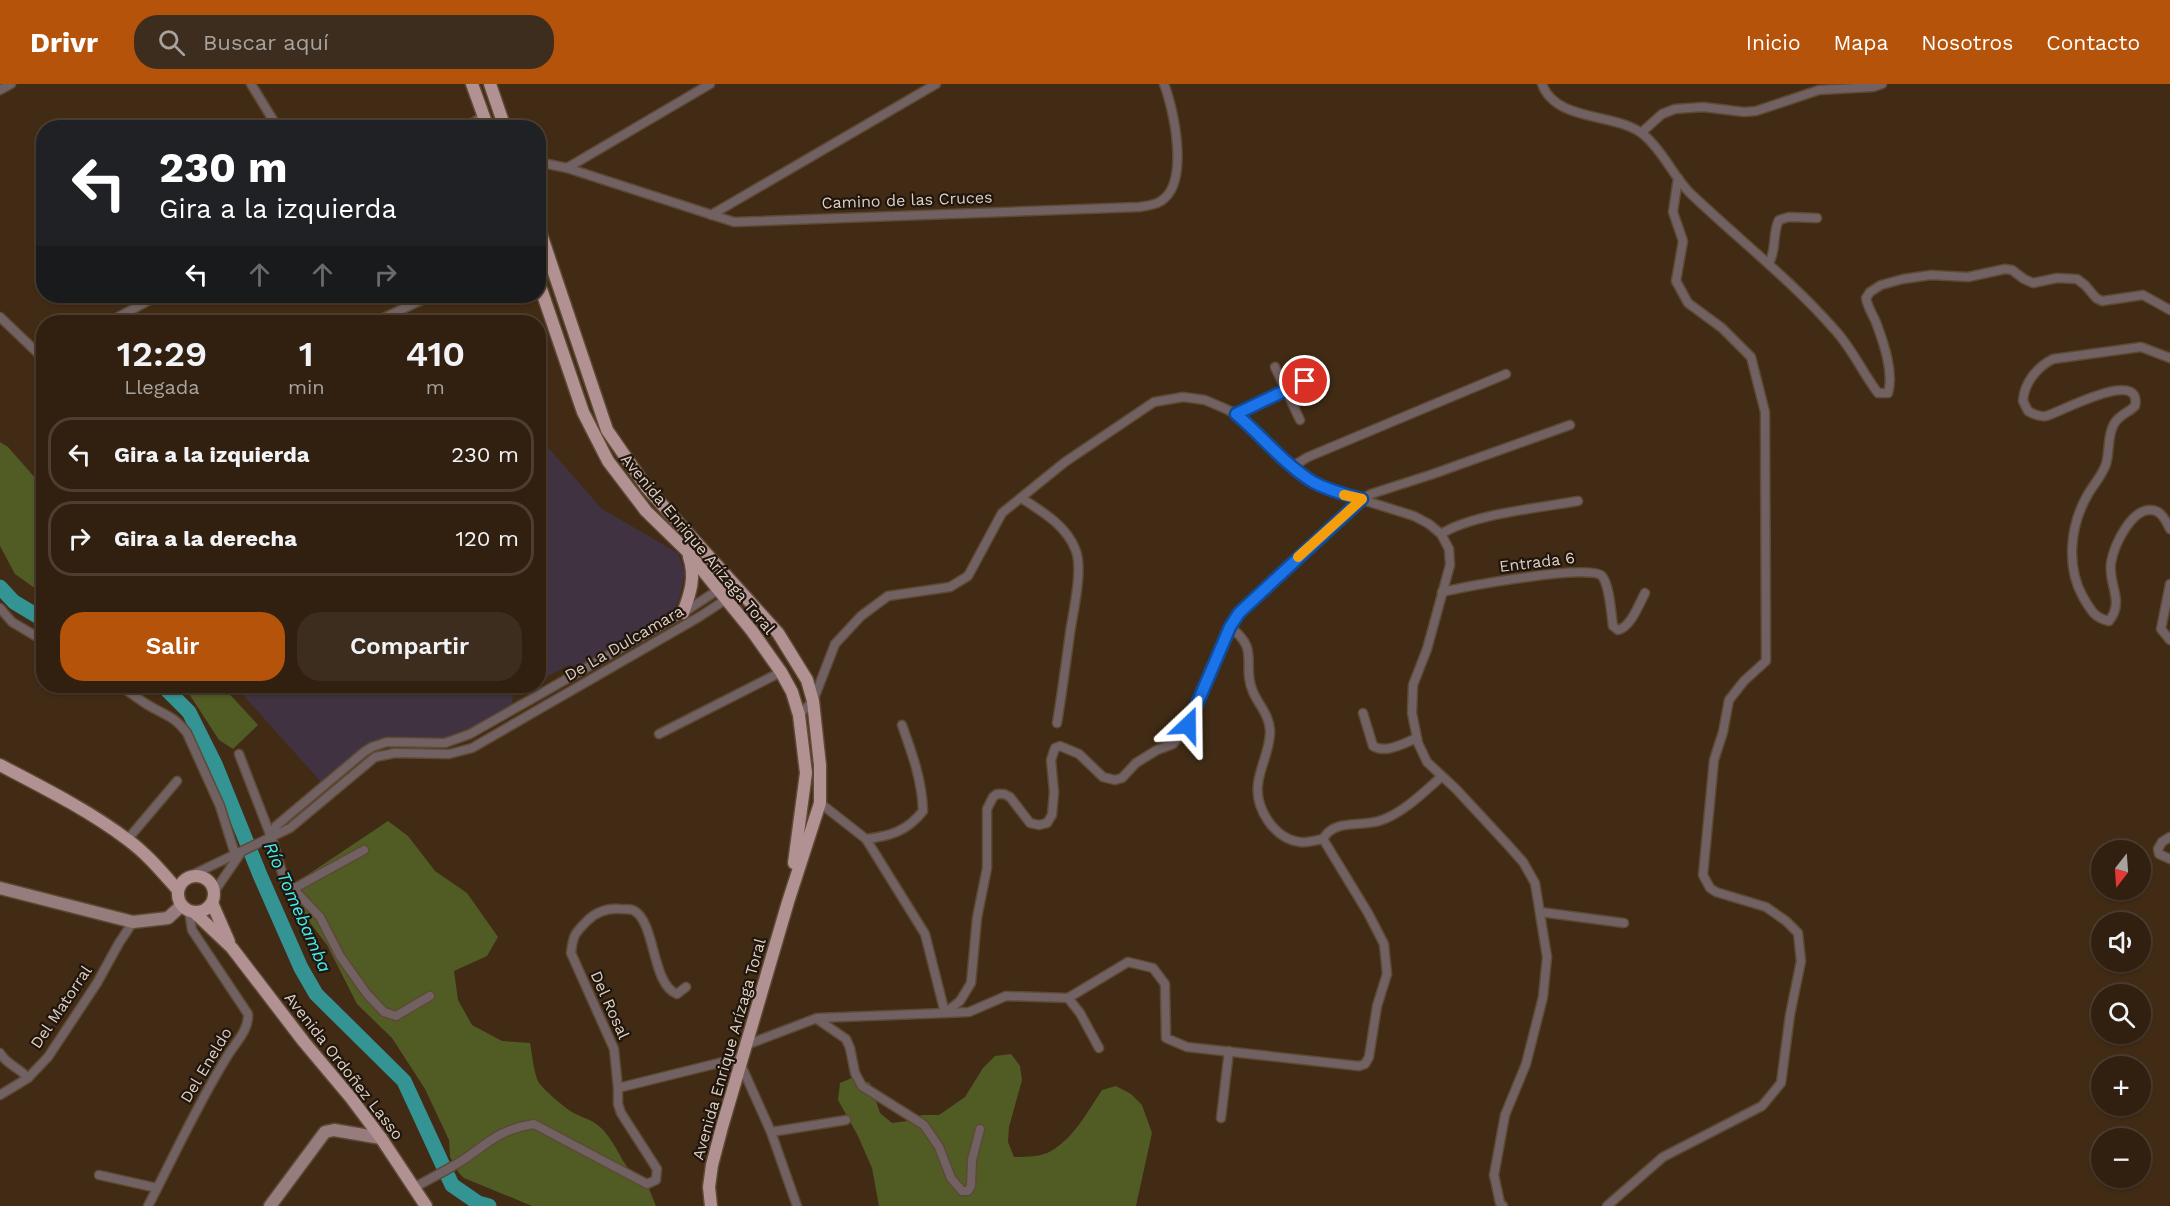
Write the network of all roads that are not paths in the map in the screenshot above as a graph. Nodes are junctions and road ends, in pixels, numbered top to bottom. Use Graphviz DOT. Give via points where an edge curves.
graph roads {
  1 [pos="11,84"];
  2 [pos="251,84"];
  3 [pos="472,84"];
  4 [pos="490,84"];
  5 [pos="710,84"];
  6 [pos="936,84"];
  7 [pos="1164,84"];
  8 [pos="1542,84"];
  9 [pos="1882,84"];
  10 [pos="0,90"];
  11 [pos="273,120"];
  12 [pos="485,120"];
  13 [pos="502,120"];
  14 [pos="1642,132"];
  15 [pos="546,164"];
  16 [pos="567,168"];
  17 [pos="1678,178"];
  18 [pos="711,215"];
  19 [pos="1816,218"];
  20 [pos="546,249"];
  21 [pos="1769,263"];
  22 [pos="144,303"];
  23 [pos="415,303"];
  24 [pos="546,303"];
  25 [pos="2170,310"];
  26 [pos="122,315"];
  27 [pos="390,315"];
  28 [pos="0,317"];
  29 [pos="36,351"];
  30 [pos="2170,358"];
  31 [pos="1275,367"];
  32 [pos="1506,374"];
  33 [pos="1305,381"];
  34 [pos="1285,390"];
  35 [pos="1236,414"];
  36 [pos="1300,420"];
  37 [pos="1570,425"];
  38 [pos="1293,466"];
  39 [pos="1022,498"];
  40 [pos="1362,499"];
  41 [pos="1578,501"];
  42 [pos="2170,529"];
  43 [pos="1441,534"];
  44 [pos="686,550"];
  45 [pos="730,582"];
  46 [pos="2170,584"];
  47 [pos="718,589"];
  48 [pos="739,591"];
  49 [pos="1443,592"];
  50 [pos="1645,593"];
  51 [pos="727,600"];
  52 [pos="0,608"];
  53 [pos="683,613"];
  54 [pos="1230,627"];
  55 [pos="36,636"];
  56 [pos="2170,640"];
  57 [pos="781,672"];
  58 [pos="546,691"];
  59 [pos="130,693"];
  60 [pos="542,693"];
  61 [pos="813,701"];
  62 [pos="1364,714"];
  63 [pos="799,715"];
  64 [pos="1057,723"];
  65 [pos="902,725"];
  66 [pos="658,734"];
  67 [pos="1417,738"];
  68 [pos="239,754"];
  69 [pos="0,765"];
  70 [pos="1441,777"];
  71 [pos="177,781"];
  72 [pos="820,803"];
  73 [pos="269,837"];
  74 [pos="2170,837"];
  75 [pos="866,839"];
  76 [pos="1323,839"];
  77 [pos="127,840"];
  78 [pos="364,850"];
  79 [pos="239,854"];
  80 [pos="2170,859"];
  81 [pos="157,866"];
  82 [pos="190,876"];
  83 [pos="0,888"];
  84 [pos="177,889"];
  85 [pos="293,890"];
  86 [pos="213,898"];
  87 [pos="788,902"];
  88 [pos="188,910"];
  89 [pos="1540,912"];
  90 [pos="133,922"];
  91 [pos="1624,922"];
  92 [pos="232,948"];
  93 [pos="686,987"];
  94 [pos="430,996"];
  95 [pos="1068,998"];
  96 [pos="945,1012"];
  97 [pos="817,1018"];
  98 [pos="1098,1048"];
  99 [pos="1229,1051"];
  100 [pos="0,1053"];
  101 [pos="743,1055"];
  102 [pos="28,1078"];
  103 [pos="618,1088"];
  104 [pos="0,1095"];
  105 [pos="1221,1118"];
  106 [pos="846,1120"];
  107 [pos="980,1130"];
  108 [pos="771,1132"];
  109 [pos="381,1138"];
  110 [pos="99,1175"];
  111 [pos="157,1188"];
  112 [pos="414,1188"];
  113 [pos="148,1206"];
  114 [pos="270,1206"];
  115 [pos="426,1206"];
  116 [pos="711,1206"];
  117 [pos="797,1206"];
  118 [pos="1503,1206"];
  119 [pos="1607,1206"];
  1 -- 10 [label="street"];
  2 -- 11 [label="street"];
  3 -- 12 [label="main road"];
  4 -- 13 [label="main road"];
  5 -- 16 [label="street"];
  6 -- 18 [label="street"];
  7 -- 18 [label="street, Camino de las Cruces" via="1178,158 1171,192 1160,202 1125,209 747,222"];
  8 -- 14 [label="street" via="1556,102 1584,115 1623,123"];
  9 -- 14 [label="street" via="1819,90 1756,111 1703,106 1675,109 1662,114"];
  14 -- 17 [label="street"];
  15 -- 16 [label="street, Camino de las Cruces"];
  16 -- 18 [label="street, Camino de las Cruces"];
  17 -- 21 [label="street"];
  17 -- 119 [label="street" via="1673,212 1683,241 1676,281 1688,303 1722,328 1751,357 1765,412 1766,661 1729,700 1714,760 1703,875 1716,892 1766,907 1786,921 1798,933 1801,961 1780,1083 1762,1106 1663,1157"];
  19 -- 21 [label="street" via="1779,220"];
  20 -- 45 [label="main road, Avenida Enrique Arízaga Toral" via="607,430 647,488"];
  21 -- 25 [label="street" via="1836,330 1878,393 1884,394 1890,386 1884,347 1866,298 1886,283 1931,275 1968,277 2005,269 2033,283 2078,279 2102,301 2143,295"];
  22 -- 26 [label="street"];
  23 -- 27 [label="street"];
  24 -- 44 [label="main road, Avenida Enrique Arízaga Toral" via="583,412 603,452 646,511"];
  28 -- 29 [label="street"];
  30 -- 42 [label="street" via="2141,347 2053,359 2034,373 2023,401 2028,411 2043,417 2110,391 2126,391 2136,399 2135,406 2119,417 2109,434 2106,464 2082,504 2075,526 2071,558 2075,581 2094,615 2109,621 2117,606 2112,561 2136,514 2155,510"];
  31 -- 34 [label="street"];
  32 -- 38 [label="street"];
  33 -- 34 [label="street"];
  34 -- 35 [label="street"];
  34 -- 36 [label="street"];
  35 -- 38 [label="street"];
  35 -- 39 [label="street" via="1205,400 1183,397 1154,402 1065,462"];
  37 -- 40 [label="street"];
  38 -- 40 [label="street" via="1314,482"];
  39 -- 61 [label="street" via="1002,513 968,576 950,587 888,596 861,616 835,644"];
  39 -- 64 [label="street" via="1053,518 1069,539 1078,562"];
  40 -- 43 [label="street" via="1414,516"];
  40 -- 54 [label="street" via="1239,613"];
  41 -- 43 [label="street" via="1472,521"];
  43 -- 49 [label="street" via="1449,549 1450,565"];
  44 -- 47 [label="main road, Avenida Enrique Arízaga Toral"];
  44 -- 53 [label="main road" via="693,574"];
  45 -- 47 [label="street, De La Dulcamara"];
  45 -- 48 [label="main road, Avenida Enrique Arízaga Toral"];
  46 -- 56 [label="street" via="2161,629"];
  47 -- 51 [label="main road, Avenida Enrique Arízaga Toral"];
  47 -- 53 [label="street, De La Dulcamara"];
  48 -- 51 [label="street, De La Dulcamara"];
  48 -- 61 [label="main road, Avenida Enrique Arízaga Toral" via="778,633 807,680"];
  49 -- 50 [label="street, Entrada 6" via="1545,575 1597,572 1605,583 1613,626 1618,630 1623,629"];
  49 -- 67 [label="street" via="1413,685 1412,713"];
  51 -- 57 [label="main road, Avenida Enrique Arízaga Toral"];
  51 -- 73 [label="street, De La Dulcamara" via="472,748 448,754 395,753 375,757 290,828"];
  52 -- 55 [label="street" via="12,622"];
  53 -- 58 [label="street, De La Dulcamara"];
  54 -- 76 [label="street" via="1242,636 1250,652 1252,690 1270,730 1258,787 1260,808 1272,827 1284,836 1299,842"];
  54 -- 96 [label="street" via="1188,725 1173,744 1136,763 1115,780 1103,777 1073,751 1055,748 1051,760 1052,815 1039,825 1030,823 1010,796 993,797 987,809 987,868 977,918 971,983 960,1001"];
  57 -- 63 [label="main road, Avenida Enrique Arízaga Toral"];
  57 -- 66 [label="street"];
  59 -- 79 [label="street" via="169,715 187,734"];
  60 -- 73 [label="street, De La Dulcamara" via="470,734 445,743 395,742 372,747 276,825"];
  61 -- 63 [label="street"];
  61 -- 72 [label="main road, Avenida Enrique Arízaga Toral"];
  62 -- 67 [label="street" via="1373,746 1378,749"];
  63 -- 87 [label="main road, Avenida Enrique Arízaga Toral" via="806,773"];
  65 -- 75 [label="street" via="923,790 923,811 906,829"];
  67 -- 70 [label="street" via="1427,762"];
  68 -- 73 [label="street"];
  69 -- 77 [label="main road"];
  70 -- 76 [label="street" via="1392,815 1379,821 1335,826"];
  70 -- 89 [label="street" via="1523,862 1535,883"];
  71 -- 77 [label="street"];
  72 -- 75 [label="street"];
  72 -- 87 [label="main road, Avenida Enrique Arízaga Toral"];
  73 -- 79 [label="street, De La Dulcamara"];
  73 -- 85 [label="street" via="282,874"];
  74 -- 80 [label="street" via="2158,849 2159,854"];
  75 -- 96 [label="street" via="925,934"];
  76 -- 99 [label="street" via="1384,944 1387,974 1369,1057 1359,1066"];
  77 -- 81 [label="main road"];
  78 -- 85 [label="street"];
  79 -- 82 [label="street, De La Dulcamara"];
  79 -- 86 [label="street, De La Dulcamara"];
  81 -- 82 [label="main road"];
  81 -- 84 [label="main road"];
  82 -- 84 [label="main road"];
  82 -- 86 [label="main road" via="207,879"];
  83 -- 90 [label="street"];
  84 -- 88 [label="main road"];
  85 -- 94 [label="street" via="320,917 346,966 384,1012 396,1016"];
  86 -- 88 [label="main road" via="204,910"];
  86 -- 92 [label="main road, Avenida Ordoñez Lasso"];
  87 -- 101 [label="main road, Avenida Enrique Arízaga Toral"];
  88 -- 90 [label="street" via="168,918"];
  88 -- 92 [label="main road, Avenida Ordoñez Lasso"];
  88 -- 111 [label="street, Del Eneldo" via="192,930 249,1021 197,1109"];
  89 -- 91 [label="street"];
  89 -- 118 [label="street" via="1547,957 1543,997 1526,1064 1505,1115 1494,1175"];
  90 -- 102 [label="street, Del Matorral" via="48,1057"];
  92 -- 109 [label="main road, Avenida Ordoñez Lasso"];
  93 -- 103 [label="street, Del Rosal" via="677,994 668,988 640,915 632,910 596,912 573,936 572,952 614,1049"];
  95 -- 96 [label="street" via="1006,996 969,1012"];
  95 -- 98 [label="street"];
  95 -- 99 [label="street" via="1128,962 1153,968 1165,984 1166,1038 1187,1047"];
  96 -- 97 [label="street"];
  97 -- 101 [label="street"];
  97 -- 107 [label="street" via="846,1039 862,1086 924,1125 951,1178 962,1191 968,1191 970,1186"];
  99 -- 105 [label="street"];
  100 -- 102 [label="street" via="4,1061 22,1070"];
  101 -- 103 [label="street"];
  101 -- 108 [label="street"];
  101 -- 116 [label="main road, Avenida Enrique Arízaga Toral" via="712,1166"];
  102 -- 104 [label="street, Del Matorral"];
  103 -- 112 [label="street, Del Rosal" via="621,1113 657,1169 656,1180 647,1184 534,1124 514,1127 496,1136"];
  106 -- 108 [label="street"];
  108 -- 117 [label="street"];
  109 -- 112 [label="main road, Avenida Ordoñez Lasso"];
  109 -- 114 [label="street" via="325,1132"];
  110 -- 111 [label="street"];
  111 -- 113 [label="street, Del Eneldo"];
  112 -- 115 [label="main road, Avenida Ordoñez Lasso"];
}
